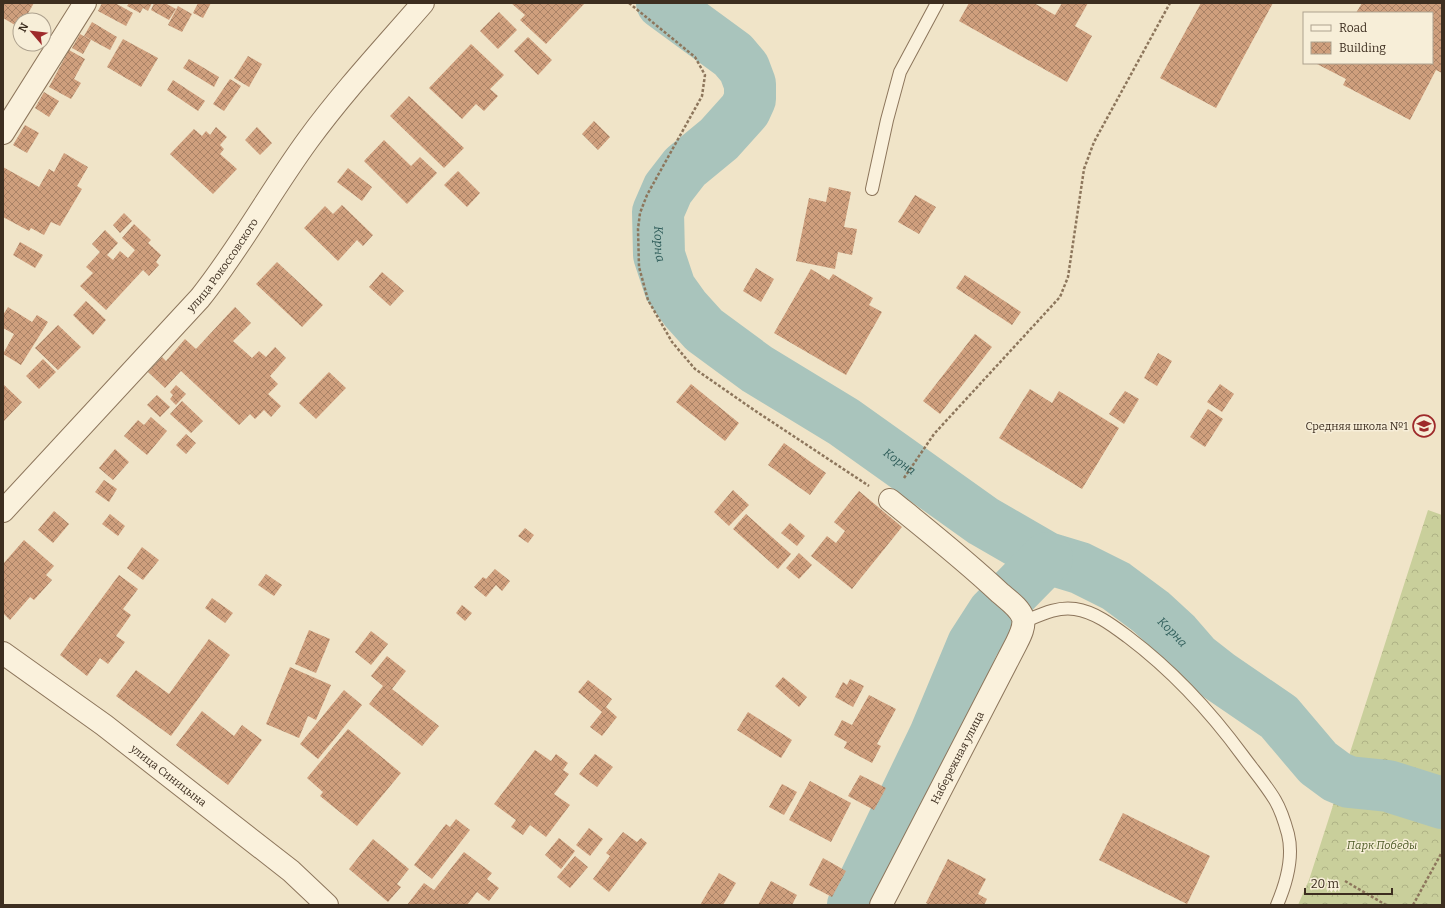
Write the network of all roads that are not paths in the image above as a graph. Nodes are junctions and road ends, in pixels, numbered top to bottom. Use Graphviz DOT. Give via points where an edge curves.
graph roads {
  1 [pos="85,3"];
  2 [pos="423,3"];
  3 [pos="937,3"];
  4 [pos="3,133"];
  5 [pos="872,189"];
  6 [pos="895,492"];
  7 [pos="3,511"];
  8 [pos="1020,615"];
  9 [pos="3,653"];
  10 [pos="327,905"];
  11 [pos="881,905"];
  12 [pos="1277,905"];
  1 -- 4 [label="street"];
  2 -- 7 [label="street, улица Рокоссовского" via="308,140 225,266 200,298"];
  3 -- 5 [label="lane" via="900,72"];
  6 -- 8 [label="street"];
  8 -- 11 [label="street, Набережная улица" via="1022,631 1016,644"];
  8 -- 12 [label="lane" via="1058,609 1075,609 1090,613 1109,623 1137,644 1176,677 1200,702 1262,781 1282,817 1288,836 1288,872"];
  9 -- 10 [label="street, улица Синицына" via="104,725 291,871"];
}
